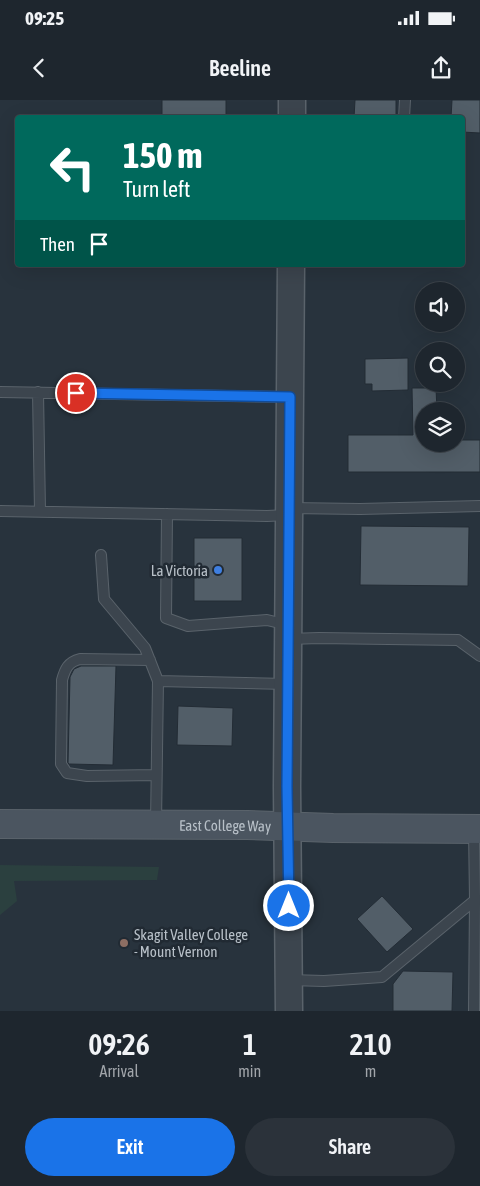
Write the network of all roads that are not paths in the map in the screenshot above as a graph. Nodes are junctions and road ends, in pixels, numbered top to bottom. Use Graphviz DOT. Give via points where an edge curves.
graph roads {
  1 [pos="292,100"];
  2 [pos="405,100"];
  3 [pos="292,115"];
  4 [pos="404,115"];
  5 [pos="291,267"];
  6 [pos="0,392"];
  7 [pos="38,392"];
  8 [pos="290,397"];
  9 [pos="480,506"];
  10 [pos="0,510"];
  11 [pos="40,511"];
  12 [pos="289,511"];
  13 [pos="167,514"];
  14 [pos="101,555"];
  15 [pos="288,632"];
  16 [pos="480,656"];
  17 [pos="150,660"];
  18 [pos="158,681"];
  19 [pos="288,684"];
  20 [pos="156,776"];
  21 [pos="0,824"];
  22 [pos="156,825"];
  23 [pos="288,827"];
  24 [pos="477,829"];
  25 [pos="478,900"];
  26 [pos="289,980"];
  27 [pos="289,1011"];
  28 [pos="474,1011"];
  1 -- 3 [label="street"];
  2 -- 4 [label="lane"];
  5 -- 8 [label="street"];
  6 -- 7 [label="lane"];
  7 -- 8 [label="lane"];
  7 -- 11 [label="lane"];
  8 -- 12 [label="street"];
  9 -- 12 [label="lane"];
  10 -- 11 [label="lane"];
  11 -- 13 [label="lane"];
  12 -- 13 [label="lane" via="267,516"];
  12 -- 15 [label="street"];
  13 -- 15 [label="lane" via="166,618 188,626 267,620"];
  14 -- 17 [label="lane" via="104,599 145,648"];
  15 -- 16 [label="lane" via="319,638 458,640"];
  15 -- 19 [label="street"];
  17 -- 18 [label="lane"];
  17 -- 20 [label="lane" via="80,659 67,666 62,680 61,764 67,773 81,776"];
  18 -- 19 [label="lane"];
  18 -- 20 [label="lane"];
  19 -- 23 [label="street"];
  20 -- 22 [label="lane"];
  21 -- 22 [label="main road, East College Way"];
  22 -- 23 [label="main road, East College Way"];
  23 -- 24 [label="main road, East College Way"];
  23 -- 26 [label="street"];
  24 -- 25 [label="lane"];
  25 -- 26 [label="lane" via="382,977"];
  25 -- 28 [label="lane"];
  26 -- 27 [label="street"];
}
